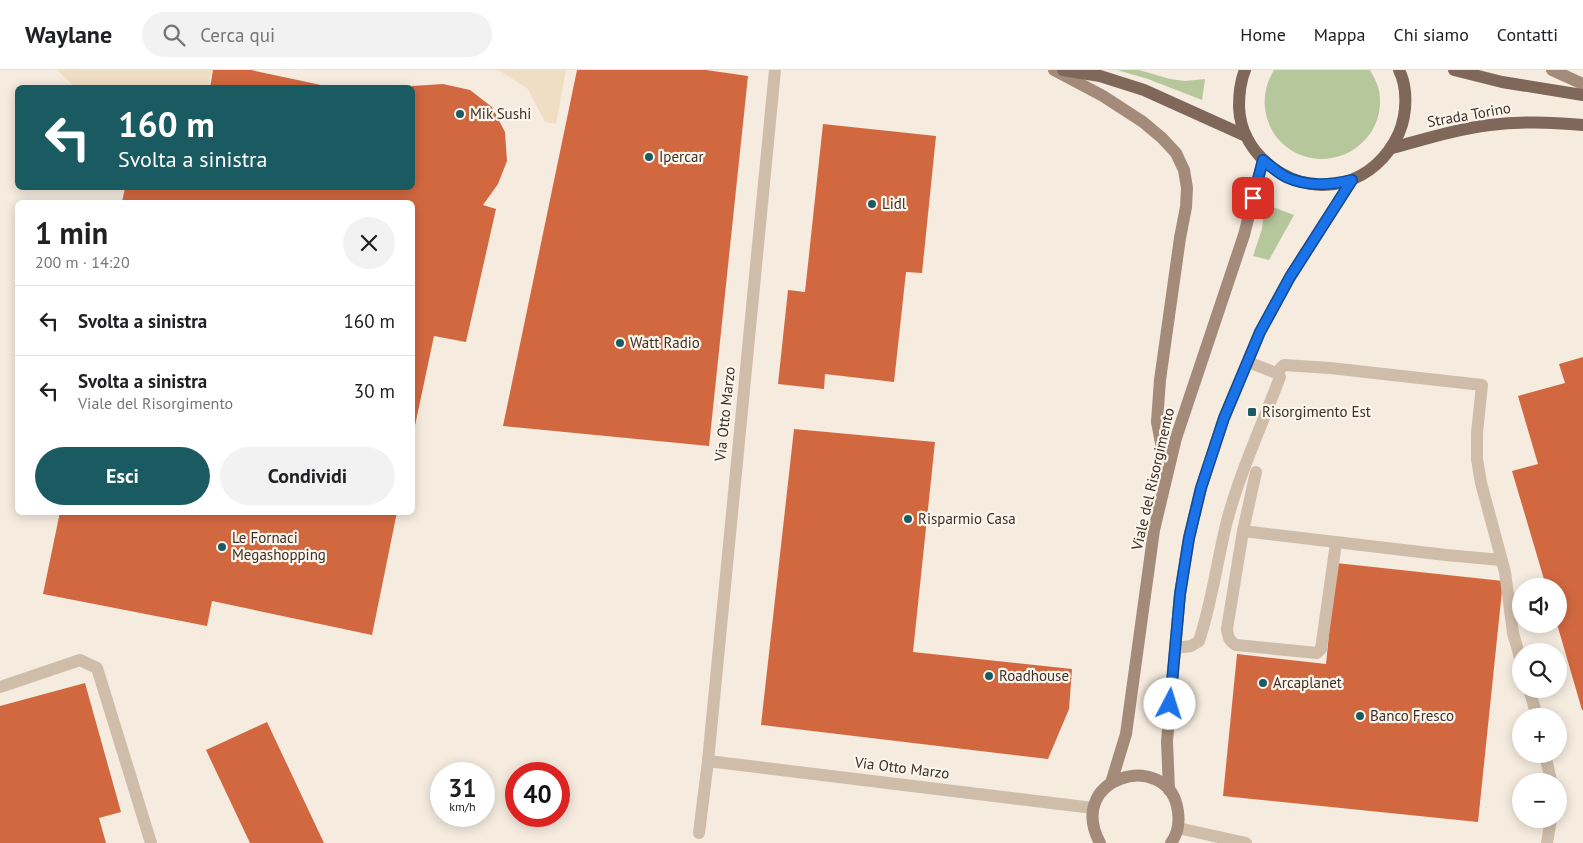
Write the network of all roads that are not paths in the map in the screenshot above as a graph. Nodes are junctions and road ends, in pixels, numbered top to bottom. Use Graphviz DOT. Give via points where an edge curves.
graph roads {
  1 [pos="775,70"];
  2 [pos="1054,70"];
  3 [pos="1063,70"];
  4 [pos="1245,70"];
  5 [pos="1399,70"];
  6 [pos="1454,70"];
  7 [pos="1552,70"];
  8 [pos="1583,84"];
  9 [pos="1583,94"];
  10 [pos="1583,125"];
  11 [pos="1246,136"];
  12 [pos="1392,148"];
  13 [pos="1263,160"];
  14 [pos="1352,180"];
  15 [pos="1248,362"];
  16 [pos="1276,373"];
  17 [pos="1256,472"];
  18 [pos="1167,474"];
  19 [pos="1242,532"];
  20 [pos="1336,542"];
  21 [pos="1501,560"];
  22 [pos="1516,643"];
  23 [pos="1175,648"];
  24 [pos="0,688"];
  25 [pos="708,762"];
  26 [pos="1111,782"];
  27 [pos="1169,790"];
  28 [pos="1093,808"];
  29 [pos="1178,828"];
  30 [pos="1550,828"];
  31 [pos="699,833"];
  32 [pos="151,843"];
  33 [pos="1100,843"];
  34 [pos="1171,843"];
  35 [pos="1246,843"];
  36 [pos="1547,843"];
  1 -- 25 [label="street, Via Otto Marzo"];
  2 -- 18 [label="street" via="1143,122 1176,153 1184,170 1186,207 1160,380 1157,422"];
  3 -- 11 [label="main road" via="1100,76 1144,90"];
  4 -- 11 [label="main road" via="1239,94 1240,116"];
  5 -- 12 [label="main road" via="1406,98 1403,124"];
  6 -- 9 [label="main road, Strada Torino" via="1502,82"];
  7 -- 8 [label="street"];
  10 -- 12 [label="main road, Strada Torino" via="1491,124 1447,132"];
  11 -- 13 [label="main road"];
  12 -- 14 [label="main road" via="1375,167"];
  13 -- 14 [label="main road" via="1285,177 1312,185"];
  13 -- 18 [label="street, Viale del Risorgimento" via="1244,235"];
  14 -- 15 [label="street" via="1290,277 1260,332"];
  15 -- 16 [label="street"];
  15 -- 23 [label="street" via="1224,418 1201,488 1189,538"];
  16 -- 21 [label="street" via="1284,365 1482,385 1476,459"];
  16 -- 23 [label="street" via="1280,377 1240,478 1227,521 1199,640 1191,646"];
  17 -- 19 [label="street"];
  18 -- 26 [label="street, Viale del Risorgimento" via="1154,530 1126,734"];
  19 -- 20 [label="street"];
  19 -- 20 [label="street" via="1227,629 1228,638 1236,645 1317,653 1321,649"];
  20 -- 21 [label="street"];
  21 -- 22 [label="street"];
  23 -- 27 [label="street" via="1167,741"];
  24 -- 32 [label="street" via="80,660 97,668"];
  25 -- 28 [label="street, Via Otto Marzo"];
  25 -- 31 [label="street, Via Otto Marzo"];
  26 -- 27 [label="street" via="1123,777 1142,776 1160,782"];
  26 -- 28 [label="street, Viale del Risorgimento" via="1101,792"];
  27 -- 29 [label="street" via="1176,802"];
  28 -- 33 [label="street" via="1092,822"];
  29 -- 34 [label="street"];
  29 -- 35 [label="street"];
  30 -- 36 [label="street"];
}
